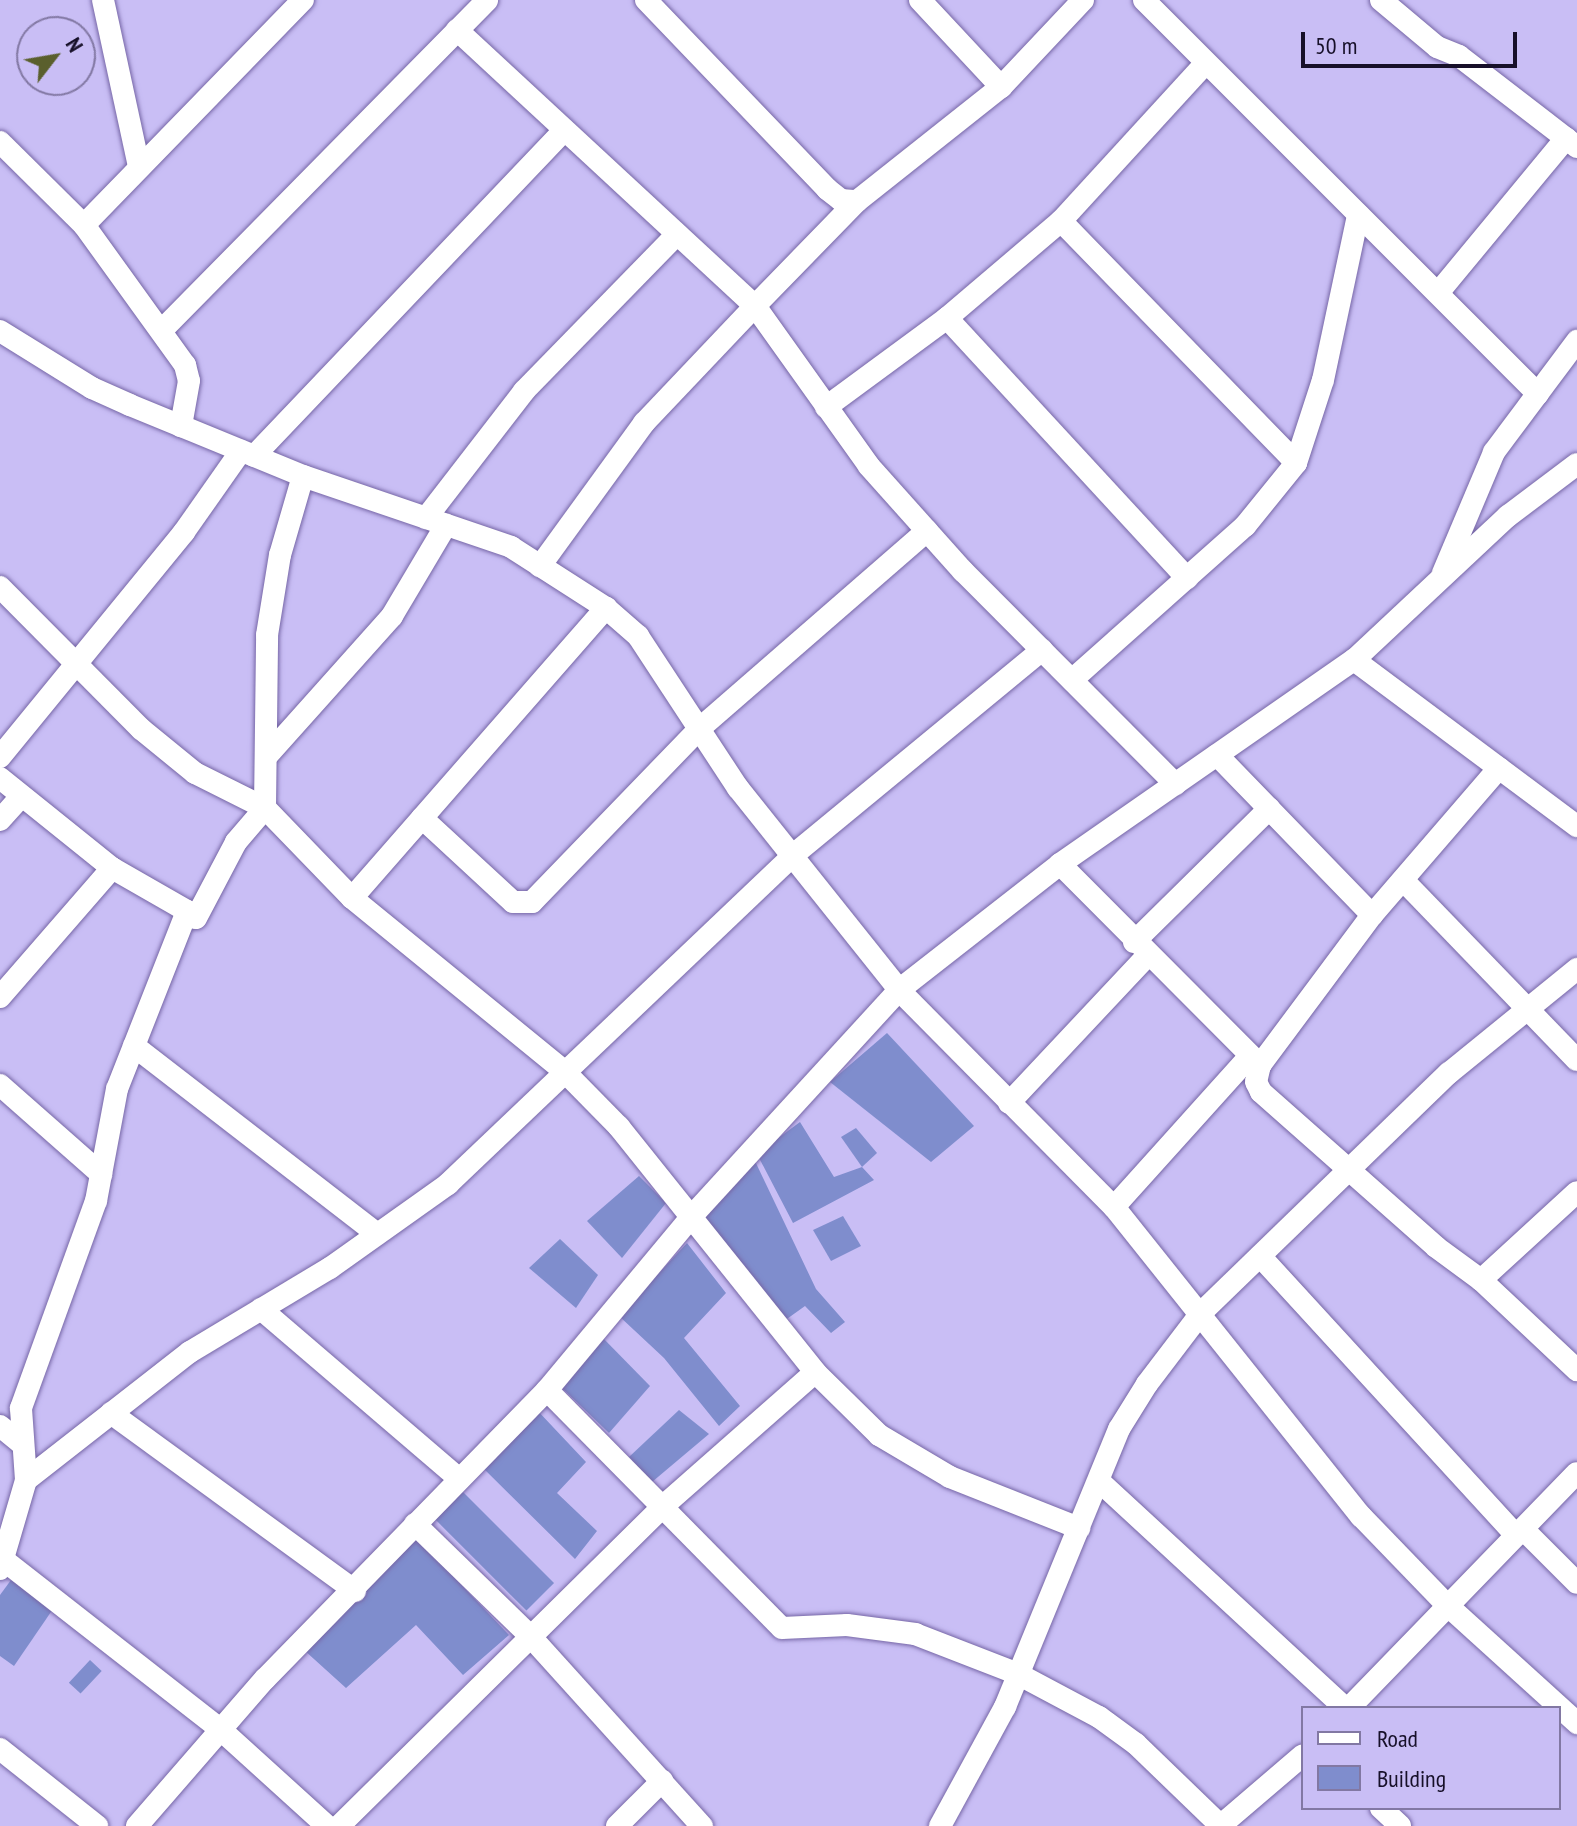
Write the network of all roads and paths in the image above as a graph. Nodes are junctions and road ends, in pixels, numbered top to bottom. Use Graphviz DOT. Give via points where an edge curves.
graph roads {
  1 [pos="103,0"];
  2 [pos="303,0"];
  3 [pos="487,0"];
  4 [pos="646,0"];
  5 [pos="920,0"];
  6 [pos="1083,0"];
  7 [pos="1144,0"];
  8 [pos="1381,0"];
  9 [pos="457,30"];
  10 [pos="1206,63"];
  11 [pos="1001,87"];
  12 [pos="564,130"];
  13 [pos="0,142"];
  14 [pos="1572,142"];
  15 [pos="139,167"];
  16 [pos="857,201"];
  17 [pos="1358,215"];
  18 [pos="1061,221"];
  19 [pos="84,225"];
  20 [pos="677,234"];
  21 [pos="1438,293"];
  22 [pos="755,306"];
  23 [pos="947,318"];
  24 [pos="162,330"];
  25 [pos="0,331"];
  26 [pos="1577,341"];
  27 [pos="1538,394"];
  28 [pos="826,407"];
  29 [pos="181,426"];
  30 [pos="248,454"];
  31 [pos="1296,463"];
  32 [pos="1577,464"];
  33 [pos="303,476"];
  34 [pos="436,521"];
  35 [pos="927,531"];
  36 [pos="540,566"];
  37 [pos="1187,578"];
  38 [pos="1439,581"];
  39 [pos="0,587"];
  40 [pos="606,608"];
  41 [pos="1042,650"];
  42 [pos="1354,660"];
  43 [pos="76,664"];
  44 [pos="1072,680"];
  45 [pos="699,729"];
  46 [pos="1217,755"];
  47 [pos="0,757"];
  48 [pos="266,757"];
  49 [pos="1499,768"];
  50 [pos="0,778"];
  51 [pos="1175,784"];
  52 [pos="20,798"];
  53 [pos="265,808"];
  54 [pos="1269,809"];
  55 [pos="422,818"];
  56 [pos="0,820"];
  57 [pos="1577,826"];
  58 [pos="792,856"];
  59 [pos="1060,864"];
  60 [pos="112,868"];
  61 [pos="1403,880"];
  62 [pos="352,898"];
  63 [pos="187,911"];
  64 [pos="1372,915"];
  65 [pos="1141,949"];
  66 [pos="1577,969"];
  67 [pos="899,990"];
  68 [pos="0,997"];
  69 [pos="1528,1006"];
  70 [pos="134,1046"];
  71 [pos="1577,1060"];
  72 [pos="1255,1061"];
  73 [pos="563,1070"];
  74 [pos="0,1085"];
  75 [pos="1009,1103"];
  76 [pos="1349,1171"];
  77 [pos="101,1174"];
  78 [pos="1577,1192"];
  79 [pos="1114,1207"];
  80 [pos="691,1217"];
  81 [pos="377,1234"];
  82 [pos="1260,1256"];
  83 [pos="1481,1280"];
  84 [pos="261,1309"];
  85 [pos="1201,1313"];
  86 [pos="1577,1370"];
  87 [pos="815,1372"];
  88 [pos="547,1390"];
  89 [pos="111,1413"];
  90 [pos="0,1426"];
  91 [pos="22,1444"];
  92 [pos="1577,1473"];
  93 [pos="459,1479"];
  94 [pos="26,1480"];
  95 [pos="1099,1481"];
  96 [pos="661,1508"];
  97 [pos="415,1524"];
  98 [pos="1079,1528"];
  99 [pos="1519,1532"];
  100 [pos="2,1565"];
  101 [pos="1577,1583"];
  102 [pos="355,1591"];
  103 [pos="1447,1605"];
  104 [pos="531,1637"];
  105 [pos="1018,1674"];
  106 [pos="1345,1706"];
  107 [pos="1349,1706"];
  108 [pos="1558,1706"];
  109 [pos="1561,1708"];
  110 [pos="1577,1723"];
  111 [pos="220,1729"];
  112 [pos="0,1749"];
  113 [pos="1301,1757"];
  114 [pos="662,1781"];
  115 [pos="1383,1810"];
  116 [pos="97,1826"];
  117 [pos="137,1826"];
  118 [pos="327,1826"];
  119 [pos="339,1826"];
  120 [pos="617,1826"];
  121 [pos="702,1826"];
  122 [pos="940,1826"];
  123 [pos="1220,1826"];
  124 [pos="1400,1826"];
  1 -- 15 [label="street"];
  2 -- 15 [label="street"];
  3 -- 9 [label="street"];
  4 -- 16 [label="street" via="827,189 841,200"];
  5 -- 11 [label="street"];
  6 -- 11 [label="street"];
  7 -- 10 [label="street"];
  8 -- 14 [label="street" via="1437,47 1459,56"];
  9 -- 12 [label="street"];
  9 -- 24 [label="street"];
  10 -- 17 [label="street"];
  10 -- 18 [label="street"];
  11 -- 16 [label="street"];
  12 -- 20 [label="street"];
  12 -- 30 [label="street"];
  13 -- 19 [label="street"];
  14 -- 21 [label="street"];
  15 -- 19 [label="street"];
  16 -- 22 [label="street"];
  17 -- 21 [label="street"];
  17 -- 31 [label="street" via="1323,380"];
  18 -- 23 [label="street"];
  18 -- 31 [label="street"];
  19 -- 24 [label="street"];
  20 -- 22 [label="street"];
  20 -- 34 [label="street" via="524,391"];
  21 -- 27 [label="street"];
  22 -- 28 [label="street"];
  22 -- 36 [label="street" via="644,423"];
  23 -- 28 [label="street"];
  23 -- 37 [label="street"];
  24 -- 29 [label="street" via="189,381"];
  25 -- 29 [label="street" via="92,388"];
  26 -- 27 [label="street"];
  27 -- 38 [label="street" via="1494,452"];
  28 -- 35 [label="street"];
  29 -- 30 [label="street"];
  30 -- 33 [label="street"];
  30 -- 43 [label="street"];
  31 -- 37 [label="street" via="1245,526"];
  32 -- 38 [label="street" via="1508,516"];
  33 -- 34 [label="street"];
  33 -- 48 [label="street" via="280,555 267,635"];
  34 -- 36 [label="street" via="511,547"];
  34 -- 48 [label="street" via="392,616"];
  35 -- 41 [label="street"];
  35 -- 45 [label="street"];
  36 -- 40 [label="street"];
  37 -- 44 [label="street"];
  38 -- 42 [label="street"];
  39 -- 43 [label="street"];
  40 -- 45 [label="street" via="638,636"];
  40 -- 55 [label="street"];
  41 -- 44 [label="street"];
  41 -- 58 [label="street"];
  42 -- 46 [label="street"];
  42 -- 49 [label="street" via="1401,701"];
  43 -- 47 [label="street"];
  43 -- 53 [label="street" via="141,729 195,773"];
  44 -- 51 [label="street"];
  45 -- 55 [label="street" via="532,902 522,905"];
  45 -- 58 [label="street"];
  46 -- 51 [label="street"];
  46 -- 54 [label="street"];
  48 -- 53 [label="street"];
  49 -- 57 [label="street"];
  49 -- 61 [label="street"];
  50 -- 52 [label="street"];
  51 -- 59 [label="street"];
  52 -- 56 [label="street"];
  52 -- 60 [label="street"];
  53 -- 62 [label="street"];
  53 -- 63 [label="street" via="236,842 196,918"];
  54 -- 64 [label="street"];
  54 -- 65 [label="street"];
  55 -- 62 [label="street"];
  58 -- 67 [label="street"];
  58 -- 73 [label="street"];
  59 -- 65 [label="street"];
  59 -- 67 [label="street"];
  60 -- 63 [label="street"];
  60 -- 68 [label="street"];
  61 -- 64 [label="street"];
  61 -- 69 [label="street"];
  62 -- 73 [label="street"];
  63 -- 70 [label="street"];
  64 -- 72 [label="street"];
  65 -- 72 [label="street"];
  65 -- 75 [label="street"];
  66 -- 69 [label="street"];
  67 -- 75 [label="street"];
  67 -- 80 [label="street"];
  69 -- 71 [label="street"];
  69 -- 76 [label="street" via="1449,1073"];
  70 -- 77 [label="street" via="117,1089"];
  70 -- 81 [label="street"];
  72 -- 76 [label="street" via="1261,1092"];
  72 -- 79 [label="street"];
  73 -- 80 [label="street" via="619,1127"];
  73 -- 81 [label="street" via="448,1184"];
  74 -- 77 [label="street"];
  75 -- 79 [label="street"];
  76 -- 82 [label="street"];
  76 -- 83 [label="street"];
  77 -- 91 [label="street" via="21,1408"];
  78 -- 83 [label="street"];
  79 -- 85 [label="street"];
  80 -- 87 [label="street"];
  80 -- 88 [label="street"];
  81 -- 84 [label="street"];
  82 -- 85 [label="street"];
  82 -- 99 [label="street"];
  83 -- 86 [label="street"];
  84 -- 89 [label="street" via="190,1352"];
  84 -- 93 [label="street"];
  85 -- 95 [label="street" via="1119,1429"];
  85 -- 103 [label="street" via="1361,1516"];
  87 -- 96 [label="street"];
  87 -- 98 [label="street" via="879,1435 950,1477"];
  88 -- 93 [label="street"];
  88 -- 96 [label="street"];
  89 -- 94 [label="street"];
  89 -- 102 [label="street"];
  90 -- 91 [label="street"];
  91 -- 94 [label="street"];
  92 -- 99 [label="street"];
  93 -- 97 [label="street"];
  94 -- 100 [label="street"];
  95 -- 98 [label="street"];
  95 -- 106 [label="street"];
  96 -- 104 [label="street"];
  96 -- 105 [label="street" via="782,1628 847,1625 915,1634"];
  97 -- 102 [label="street"];
  97 -- 104 [label="street"];
  98 -- 105 [label="street"];
  99 -- 101 [label="street"];
  99 -- 103 [label="street"];
  100 -- 111 [label="street"];
  102 -- 111 [label="street"];
  103 -- 107 [label="street"];
  103 -- 108 [label="street"];
  104 -- 114 [label="street"];
  104 -- 119 [label="street"];
  105 -- 122 [label="street"];
  105 -- 123 [label="street" via="1099,1717 1136,1744"];
  109 -- 110 [label="street"];
  111 -- 117 [label="street"];
  111 -- 118 [label="street"];
  112 -- 116 [label="street"];
  113 -- 123 [label="street"];
  114 -- 120 [label="street"];
  114 -- 121 [label="street"];
  115 -- 124 [label="street"];
}
